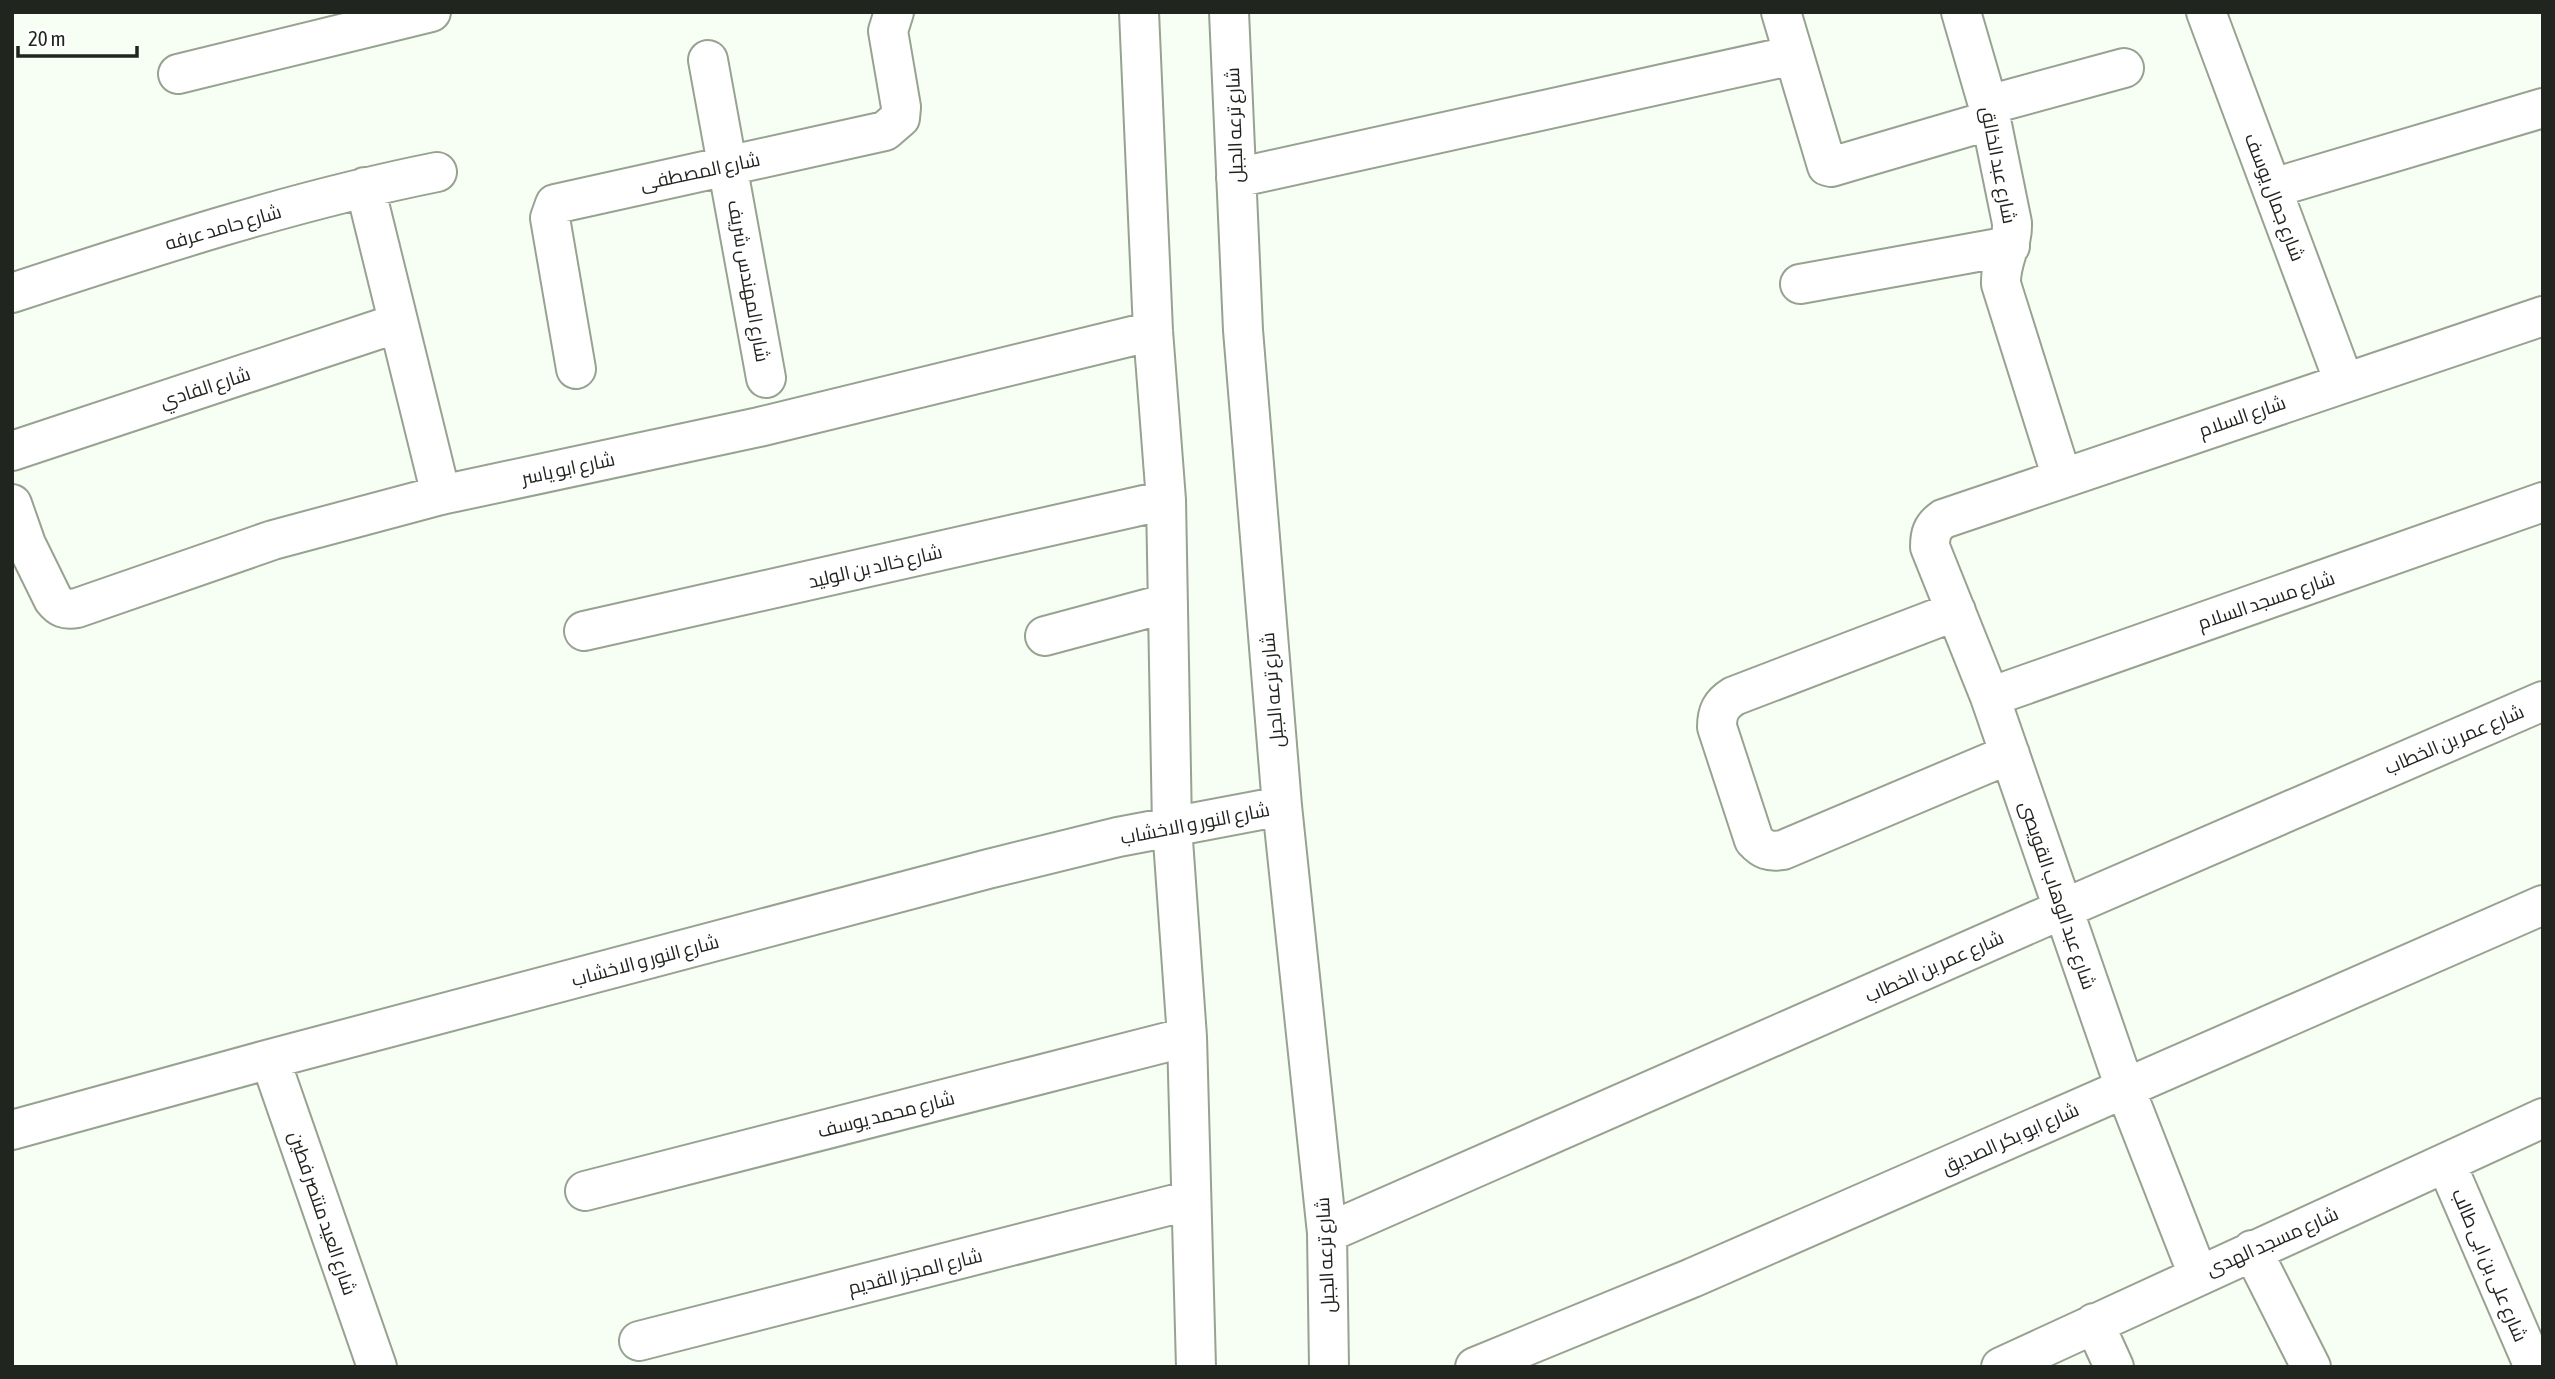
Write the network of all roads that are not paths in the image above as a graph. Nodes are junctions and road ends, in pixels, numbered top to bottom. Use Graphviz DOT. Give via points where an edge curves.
graph roads {
  1 [pos="894,12"];
  2 [pos="1139,12"];
  3 [pos="1229,12"];
  4 [pos="1781,12"];
  5 [pos="2206,12"];
  6 [pos="422,13"];
  7 [pos="1966,14"];
  8 [pos="1794,55"];
  9 [pos="709,60"];
  10 [pos="2124,68"];
  11 [pos="178,74"];
  12 [pos="2543,107"];
  13 [pos="1990,113"];
  14 [pos="728,165"];
  15 [pos="437,172"];
  16 [pos="1236,177"];
  17 [pos="365,187"];
  18 [pos="2273,188"];
  19 [pos="2010,246"];
  20 [pos="1800,284"];
  21 [pos="12,293"];
  22 [pos="2543,316"];
  23 [pos="398,323"];
  24 [pos="1153,331"];
  25 [pos="576,369"];
  26 [pos="766,378"];
  27 [pos="2344,382"];
  28 [pos="12,452"];
  29 [pos="2062,478"];
  30 [pos="441,495"];
  31 [pos="1166,500"];
  32 [pos="2543,502"];
  33 [pos="12,504"];
  34 [pos="1943,519"];
  35 [pos="19,547"];
  36 [pos="1168,603"];
  37 [pos="1956,611"];
  38 [pos="584,631"];
  39 [pos="1045,636"];
  40 [pos="1990,697"];
  41 [pos="2543,701"];
  42 [pos="2010,754"];
  43 [pos="1282,806"];
  44 [pos="1172,826"];
  45 [pos="2543,905"];
  46 [pos="2063,909"];
  47 [pos="1187,1037"];
  48 [pos="270,1059"];
  49 [pos="2125,1088"];
  50 [pos="2543,1118"];
  51 [pos="12,1130"];
  52 [pos="2446,1163"];
  53 [pos="585,1191"];
  54 [pos="1191,1200"];
  55 [pos="1326,1233"];
  56 [pos="2252,1250"];
  57 [pos="2198,1275"];
  58 [pos="2094,1323"];
  59 [pos="639,1341"];
  60 [pos="2004,1366"];
  61 [pos="377,1367"];
  62 [pos="1196,1367"];
  63 [pos="1329,1367"];
  64 [pos="1475,1367"];
  65 [pos="2114,1367"];
  66 [pos="2311,1367"];
  67 [pos="2534,1367"];
  1 -- 14 [label="street, شارع المصطفى" via="888,31 901,107 894,125 885,131"];
  2 -- 24 [label="street"];
  3 -- 16 [label="street, شارع ترعه الجبل"];
  4 -- 8 [label="street"];
  5 -- 18 [label="street, شارع جمال يوسف"];
  6 -- 11 [label="street"];
  7 -- 13 [label="street, شارع عبد الخالق"];
  8 -- 13 [label="street" via="1829,166"];
  8 -- 16 [label="street"];
  9 -- 14 [label="street, شارع المهندس شريف"];
  10 -- 13 [label="street"];
  12 -- 18 [label="street"];
  13 -- 19 [label="street, شارع عبد الخالق" via="2012,223"];
  14 -- 25 [label="street, شارع المصطفى" via="555,204 550,218"];
  14 -- 26 [label="street, شارع المهندس شريف"];
  15 -- 17 [label="street, شارع حامد عرفه"];
  16 -- 43 [label="street, شارع ترعه الجبل" via="1243,330"];
  17 -- 21 [label="street, شارع حامد عرفه" via="229,224"];
  17 -- 23 [label="street"];
  18 -- 27 [label="street, شارع جمال يوسف"];
  19 -- 20 [label="street"];
  19 -- 29 [label="street, شارع عبد الخالق" via="2003,257 2001,284"];
  22 -- 27 [label="street, شارع السلام"];
  23 -- 28 [label="street, شارع الفادي"];
  23 -- 30 [label="street"];
  24 -- 30 [label="street, شارع ابو ياسر" via="759,426"];
  24 -- 31 [label="street"];
  27 -- 29 [label="street, شارع السلام"];
  29 -- 34 [label="street, شارع السلام"];
  30 -- 35 [label="street, شارع ابو ياسر" via="273,541 68,609 58,606"];
  31 -- 36 [label="street"];
  31 -- 38 [label="street, شارع خالد بن الوليد"];
  32 -- 40 [label="street, شارع مسجد السلام"];
  33 -- 35 [label="street"];
  34 -- 37 [label="street, شارع عبد الوهاب القويصى" via="1934,526 1930,547"];
  36 -- 39 [label="street"];
  36 -- 44 [label="street"];
  37 -- 40 [label="street, شارع عبد الوهاب القويصى"];
  37 -- 42 [label="street" via="1726,701 1717,727 1754,840 1761,849 1783,850"];
  40 -- 42 [label="street, شارع عبد الوهاب القويصى"];
  41 -- 46 [label="street, شارع عمر بن الخطاب"];
  42 -- 46 [label="street, شارع عبد الوهاب القويصى"];
  43 -- 44 [label="street, شارع النور و الاخشاب"];
  43 -- 55 [label="street, شارع ترعه الجبل"];
  44 -- 47 [label="street"];
  44 -- 48 [label="street, شارع النور و الاخشاب" via="988,869"];
  45 -- 49 [label="street, شارع ابو بكر الصديق"];
  46 -- 49 [label="street, شارع عبد الوهاب القويصى"];
  46 -- 55 [label="street, شارع عمر بن الخطاب"];
  47 -- 53 [label="street, شارع محمد يوسف"];
  47 -- 54 [label="street"];
  48 -- 51 [label="street, شارع النور و الاخشاب"];
  48 -- 61 [label="street, شارع العيد منتصر فطين"];
  49 -- 57 [label="street, شارع عبد الوهاب القويصى"];
  49 -- 64 [label="street, شارع ابو بكر الصديق" via="1692,1278"];
  50 -- 52 [label="street, شارع مسجد الهدى"];
  52 -- 56 [label="street, شارع مسجد الهدى"];
  52 -- 67 [label="street, شارع على بن ابى طالب"];
  54 -- 59 [label="street, شارع المجزر القديم"];
  54 -- 62 [label="street"];
  55 -- 63 [label="street, شارع ترعه الجبل"];
  56 -- 57 [label="street, شارع مسجد الهدى"];
  56 -- 66 [label="street"];
  57 -- 58 [label="street, شارع مسجد الهدى"];
  58 -- 60 [label="street, شارع مسجد الهدى"];
  58 -- 65 [label="street"];
}
